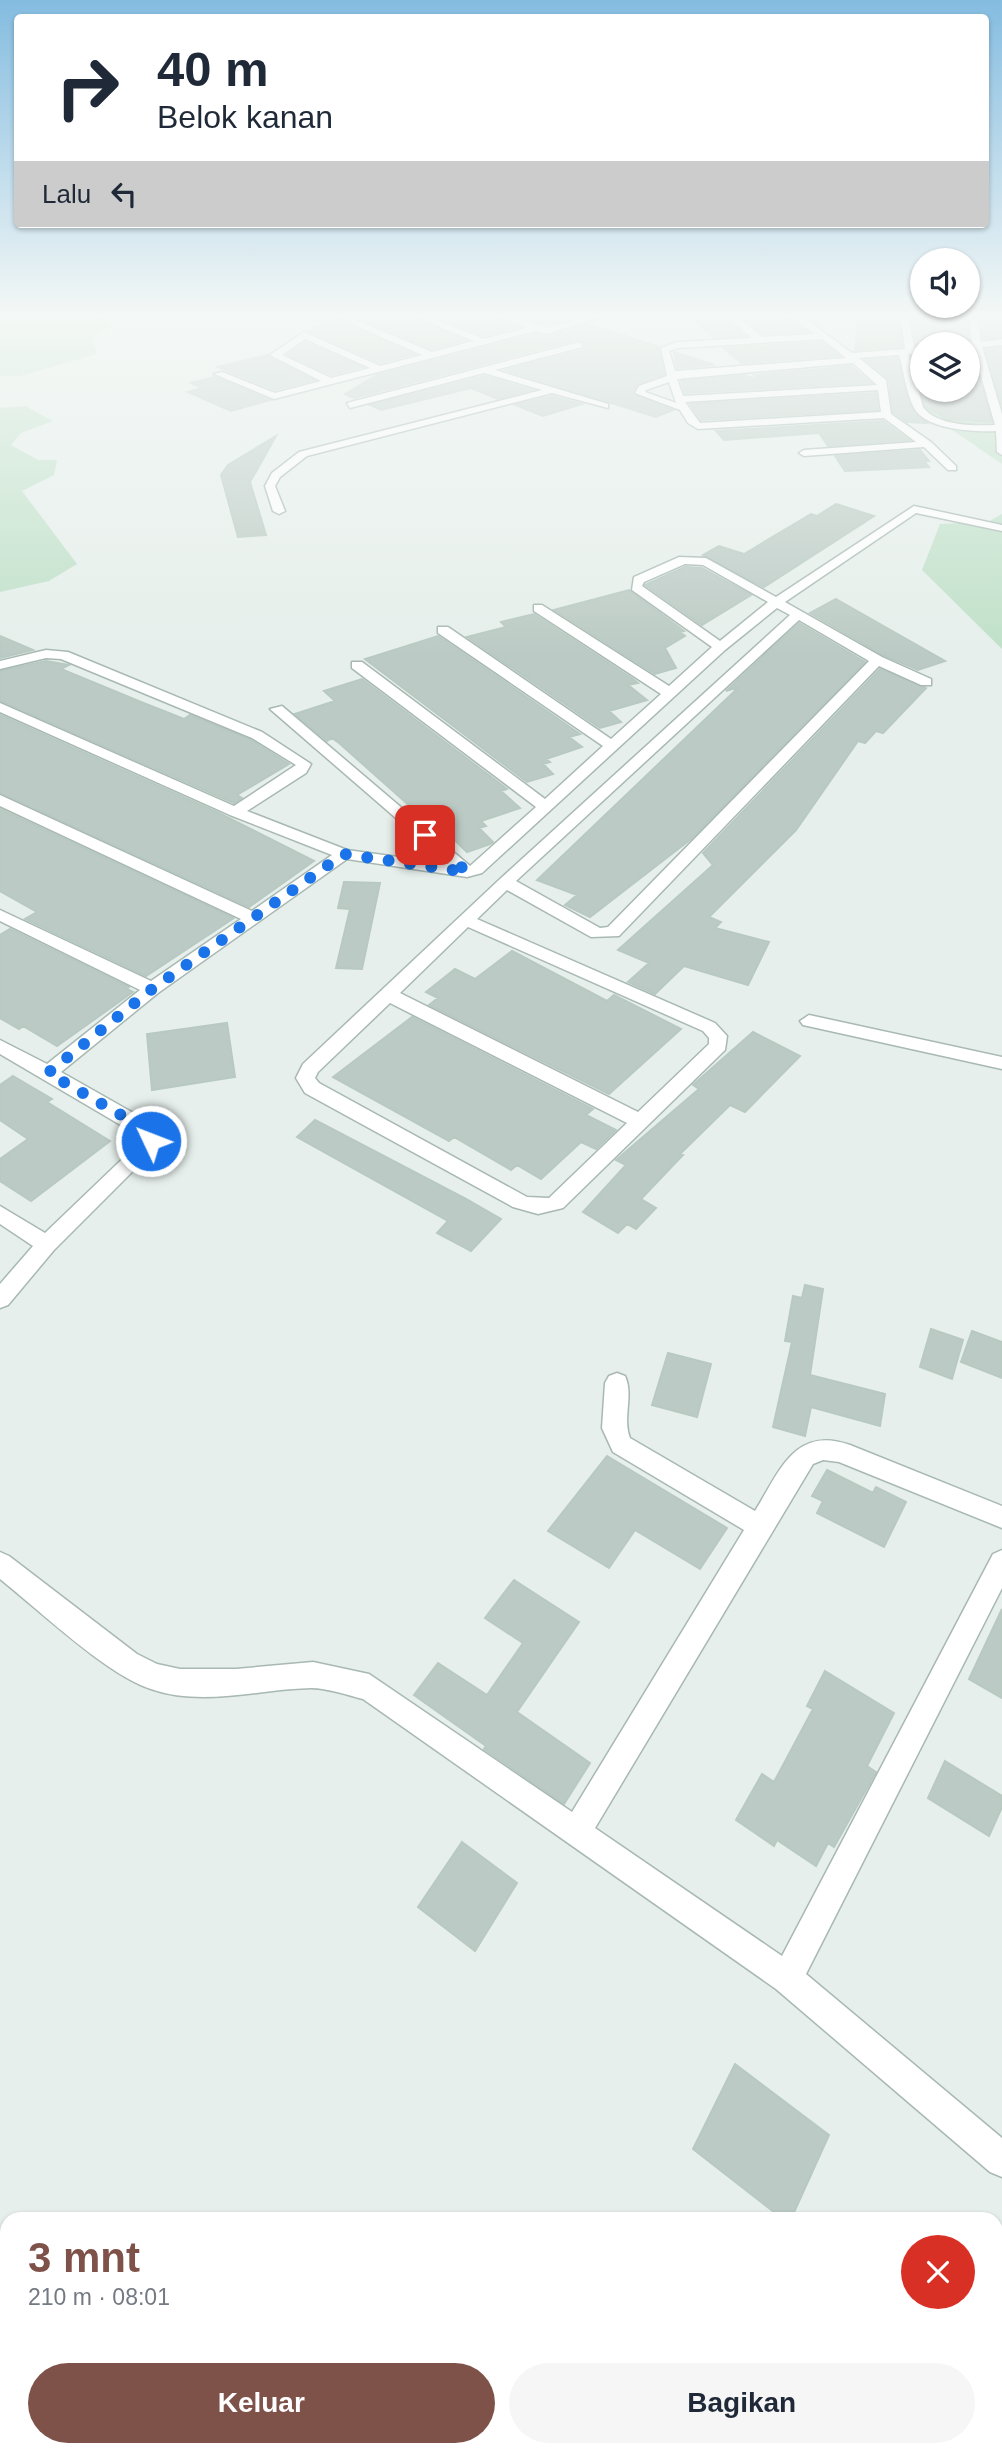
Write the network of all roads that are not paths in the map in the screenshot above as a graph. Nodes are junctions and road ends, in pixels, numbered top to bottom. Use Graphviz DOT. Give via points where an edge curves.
graph roads {
  1 [pos="410,427"];
  2 [pos="706,427"];
  3 [pos="728,427"];
  4 [pos="902,427"];
  5 [pos="959,427"];
  6 [pos="1001,428"];
  7 [pos="927,444"];
  8 [pos="1002,452"];
  9 [pos="804,453"];
  10 [pos="952,468"];
  11 [pos="279,511"];
  12 [pos="1002,528"];
  13 [pos="538,608"];
  14 [pos="787,609"];
  15 [pos="443,630"];
  16 [pos="720,647"];
  17 [pos="877,660"];
  18 [pos="0,665"];
  19 [pos="357,665"];
  20 [pos="926,682"];
  21 [pos="668,692"];
  22 [pos="0,707"];
  23 [pos="277,709"];
  24 [pos="612,746"];
  25 [pos="0,800"];
  26 [pos="547,808"];
  27 [pos="235,812"];
  28 [pos="344,854"];
  29 [pos="467,872"];
  30 [pos="506,882"];
  31 [pos="0,915"];
  32 [pos="253,918"];
  33 [pos="466,920"];
  34 [pos="152,989"];
  35 [pos="387,994"];
  36 [pos="809,1021"];
  37 [pos="0,1046"];
  38 [pos="1002,1063"];
  39 [pos="48,1073"];
  40 [pos="640,1121"];
  41 [pos="0,1214"];
  42 [pos="47,1244"];
  43 [pos="0,1299"];
  44 [pos="617,1382"];
  45 [pos="1002,1517"];
  46 [pos="760,1527"];
  47 [pos="1002,1562"];
  48 [pos="0,1564"];
  49 [pos="576,1832"];
  50 [pos="787,1978"];
  51 [pos="1002,2160"];
  1 -- 11 [label="street" via="303,454 276,475 270,486"];
  2 -- 3 [label="street"];
  4 -- 7 [label="street"];
  5 -- 6 [label="street"];
  6 -- 8 [label="street"];
  7 -- 9 [label="street"];
  7 -- 10 [label="street"];
  12 -- 14 [label="street" via="914,509"];
  13 -- 21 [label="street"];
  14 -- 16 [label="street"];
  14 -- 16 [label="street" via="695,559 638,579 636,587"];
  14 -- 17 [label="street"];
  14 -- 30 [label="street"];
  15 -- 24 [label="street"];
  16 -- 21 [label="street"];
  17 -- 20 [label="street"];
  17 -- 30 [label="street" via="613,932 597,933"];
  18 -- 27 [label="street" via="46,654 62,655 257,735 304,764"];
  19 -- 26 [label="street"];
  21 -- 24 [label="street"];
  22 -- 27 [label="street"];
  23 -- 29 [label="street"];
  24 -- 26 [label="street"];
  25 -- 32 [label="street"];
  26 -- 29 [label="street" via="484,866"];
  27 -- 28 [label="street"];
  28 -- 29 [label="street"];
  28 -- 32 [label="street"];
  30 -- 33 [label="street"];
  31 -- 34 [label="street"];
  32 -- 34 [label="street"];
  33 -- 35 [label="street"];
  33 -- 40 [label="street" via="709,1027 718,1036 718,1046"];
  34 -- 39 [label="street"];
  35 -- 40 [label="street"];
  35 -- 40 [label="street" via="310,1068 307,1084 520,1202 532,1206 556,1202"];
  36 -- 38 [label="street"];
  37 -- 39 [label="street"];
  39 -- 42 [label="street" via="144,1128 151,1141"];
  41 -- 42 [label="street"];
  42 -- 43 [label="street"];
  44 -- 46 [label="street" via="614,1428 621,1445"];
  45 -- 46 [label="street" via="824,1449 809,1452 799,1461"];
  46 -- 49 [label="street"];
  47 -- 50 [label="street"];
  48 -- 49 [label="street" via="127,1663 153,1677 236,1682 313,1675 369,1687"];
  49 -- 50 [label="street"];
  50 -- 51 [label="street"];
}
